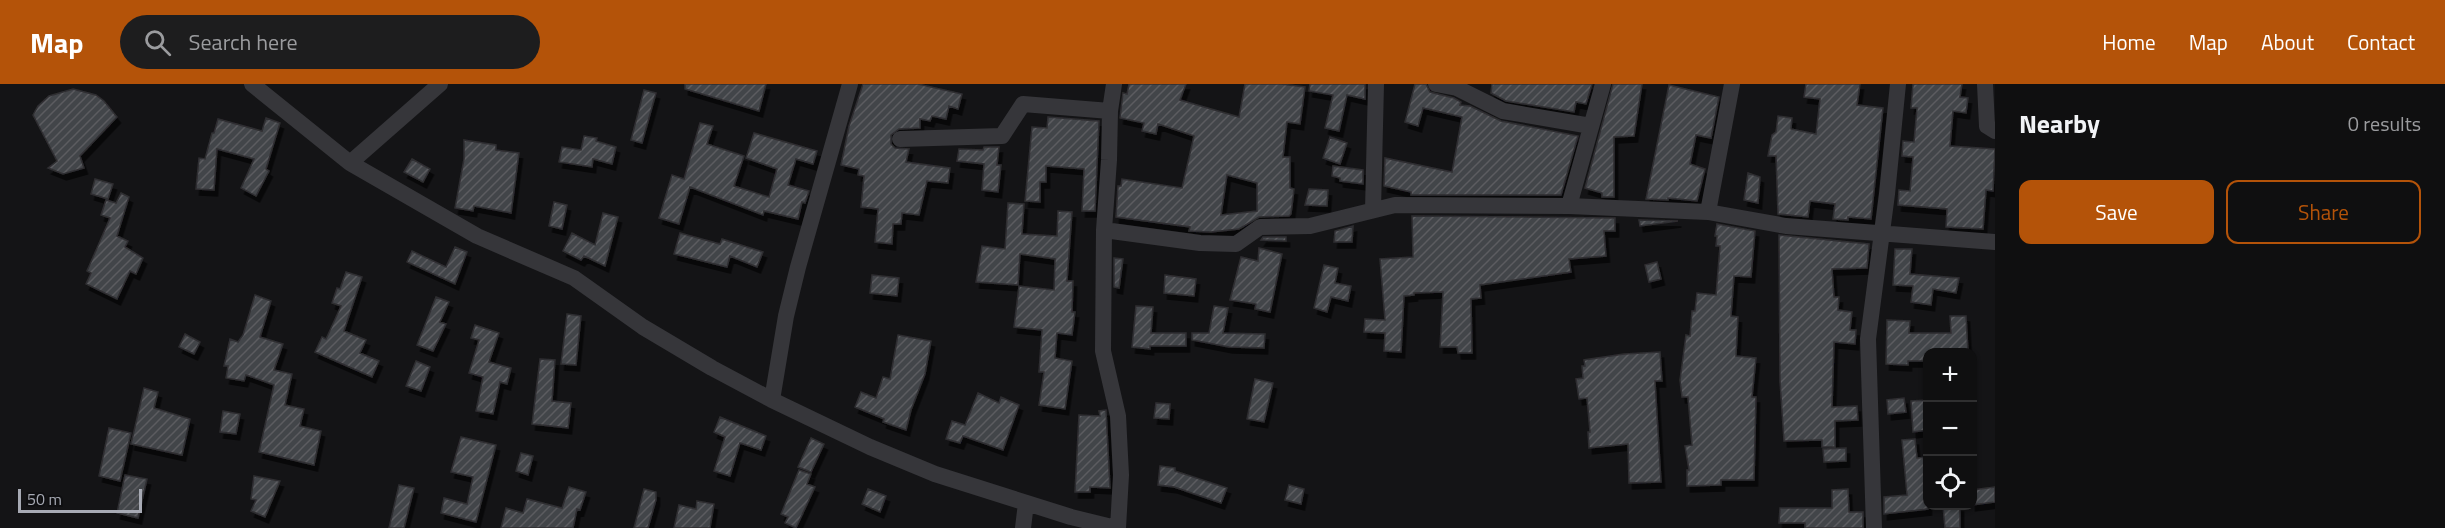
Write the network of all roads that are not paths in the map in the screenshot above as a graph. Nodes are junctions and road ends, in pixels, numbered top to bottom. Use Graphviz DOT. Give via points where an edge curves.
graph roads {
  1 [pos="252,84"];
  2 [pos="440,84"];
  3 [pos="850,84"];
  4 [pos="1114,84"];
  5 [pos="1376,84"];
  6 [pos="1436,84"];
  7 [pos="1603,84"];
  8 [pos="1732,84"];
  9 [pos="1898,84"];
  10 [pos="1986,84"];
  11 [pos="1110,111"];
  12 [pos="1591,126"];
  13 [pos="1995,131"];
  14 [pos="900,139"];
  15 [pos="350,163"];
  16 [pos="1569,206"];
  17 [pos="1373,210"];
  18 [pos="1708,212"];
  19 [pos="1104,230"];
  20 [pos="1882,232"];
  21 [pos="1995,242"];
  22 [pos="772,400"];
  23 [pos="1026,503"];
  24 [pos="1023,528"];
  25 [pos="1117,528"];
  26 [pos="1874,528"];
  1 -- 15 [label="street"];
  2 -- 15 [label="street"];
  3 -- 22 [label="street" via="798,267"];
  4 -- 11 [label="street"];
  5 -- 17 [label="street"];
  6 -- 12 [label="street" via="1457,88 1503,111"];
  7 -- 12 [label="street"];
  8 -- 18 [label="street"];
  9 -- 20 [label="street"];
  10 -- 13 [label="street" via="1987,126"];
  11 -- 14 [label="street" via="1023,104 1002,136"];
  11 -- 19 [label="street"];
  12 -- 16 [label="street"];
  15 -- 22 [label="street" via="477,236 574,278 643,327"];
  16 -- 17 [label="street" via="1395,204"];
  16 -- 18 [label="street"];
  17 -- 19 [label="street" via="1310,226 1260,227 1236,244"];
  18 -- 20 [label="street" via="1786,225"];
  19 -- 25 [label="street" via="1103,351 1118,416 1121,475"];
  20 -- 21 [label="street"];
  20 -- 26 [label="street" via="1868,339"];
  22 -- 23 [label="street" via="935,474"];
  23 -- 24 [label="street"];
  23 -- 25 [label="street"];
}
